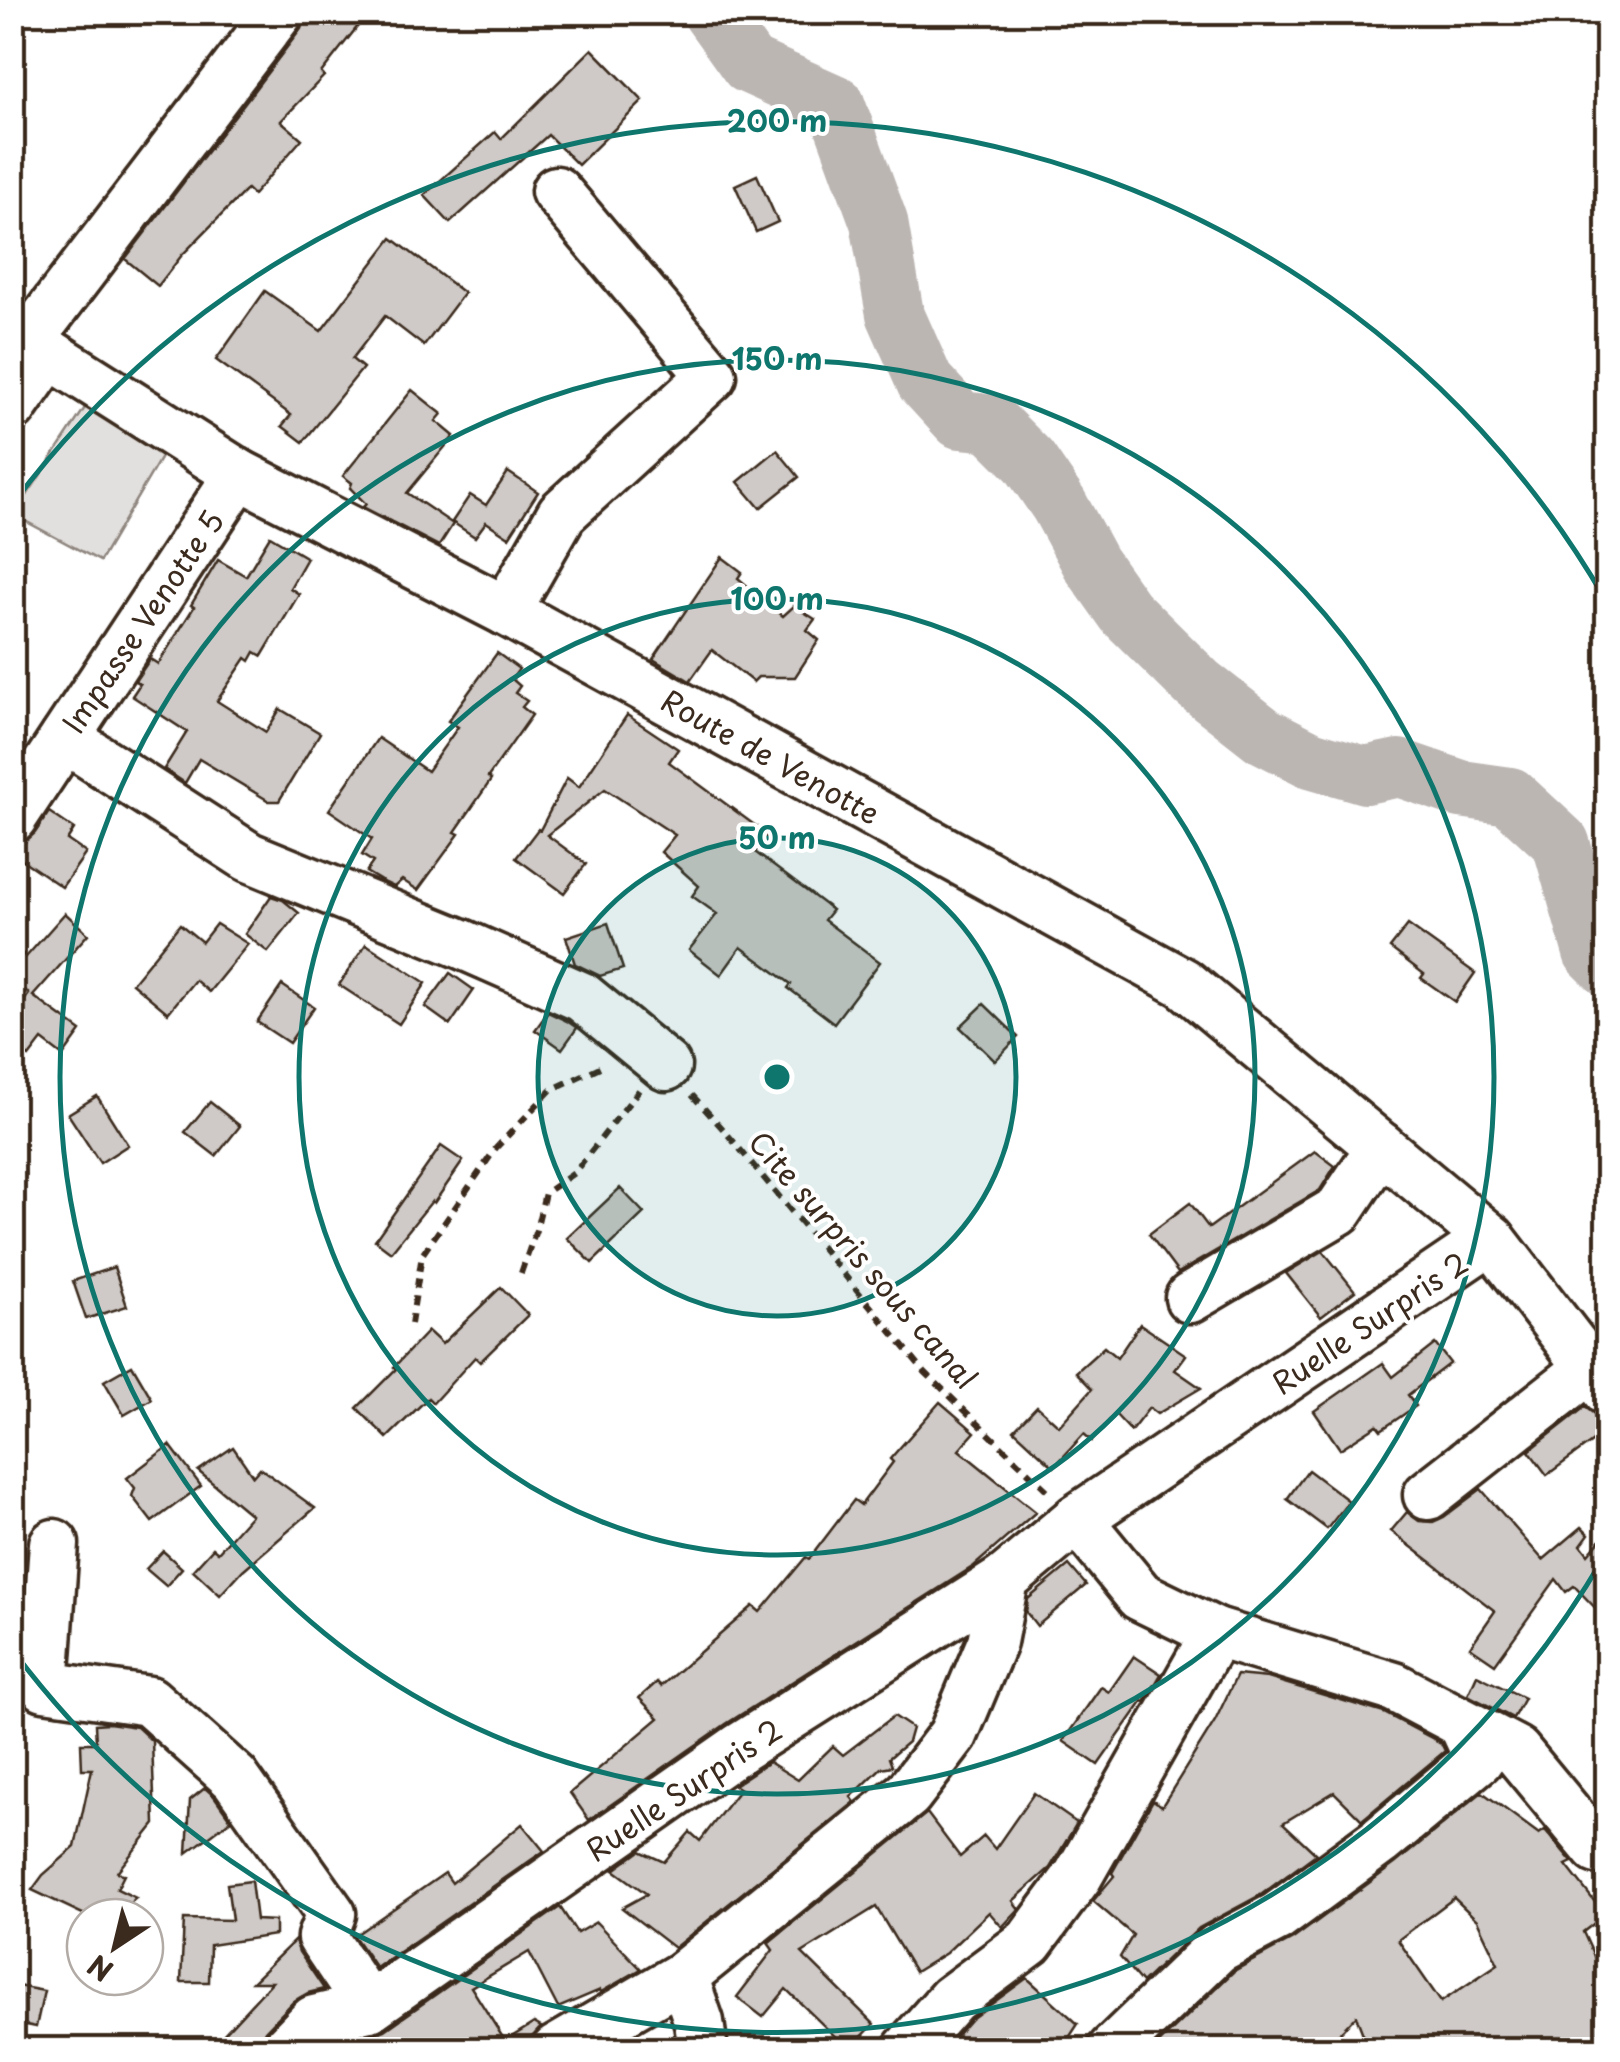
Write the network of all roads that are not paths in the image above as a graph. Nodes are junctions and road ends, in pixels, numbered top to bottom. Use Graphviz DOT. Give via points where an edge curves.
graph roads {
  1 [pos="278,12"];
  2 [pos="556,191"];
  3 [pos="28,360"];
  4 [pos="239,474"];
  5 [pos="506,611"];
  6 [pos="65,738"];
  7 [pos="12,818"];
  8 [pos="666,1066"];
  9 [pos="1381,1147"];
  10 [pos="1491,1239"];
  11 [pos="1190,1298"];
  12 [pos="1599,1380"];
  13 [pos="1428,1495"];
  14 [pos="1077,1519"];
  15 [pos="54,1544"];
  16 [pos="1004,1580"];
  17 [pos="1216,1634"];
  18 [pos="1463,1724"];
  19 [pos="1604,1853"];
  20 [pos="683,1976"];
  21 [pos="369,2007"];
  22 [pos="314,2040"];
  23 [pos="556,2050"];
  24 [pos="703,2050"];
  25 [pos="907,2050"];
  26 [pos="1112,2050"];
  1 -- 3 [label="street"];
  2 -- 5 [label="street" via="712,376 562,513"];
  3 -- 4 [label="street, Route de Venotte"];
  4 -- 5 [label="street, Route de Venotte"];
  4 -- 6 [label="street, Impasse Venotte 5"];
  5 -- 9 [label="street, Route de Venotte" via="1184,983"];
  6 -- 7 [label="street, Impasse Venotte 5"];
  6 -- 8 [label="street" via="249,857 582,997"];
  9 -- 10 [label="street, Route de Venotte"];
  9 -- 11 [label="street" via="1339,1210"];
  10 -- 12 [label="street, Route de Venotte"];
  10 -- 14 [label="street, Ruelle Surpris 2"];
  12 -- 13 [label="street"];
  14 -- 16 [label="street, Ruelle Surpris 2"];
  14 -- 17 [label="street" via="1140,1596"];
  15 -- 21 [label="street" via="44,1686 149,1701 235,1778 331,1914 322,1937"];
  16 -- 20 [label="street" via="992,1642 952,1735 908,1794"];
  16 -- 21 [label="street, Ruelle Surpris 2" via="741,1747"];
  17 -- 18 [label="street" via="1394,1686"];
  17 -- 25 [label="street" via="1078,1876 1029,1942 952,1999"];
  18 -- 19 [label="street" via="1516,1751"];
  18 -- 26 [label="street" via="1479,1759 1278,1917 1218,1948"];
  20 -- 23 [label="street"];
  20 -- 24 [label="street"];
  21 -- 22 [label="street"];
}
